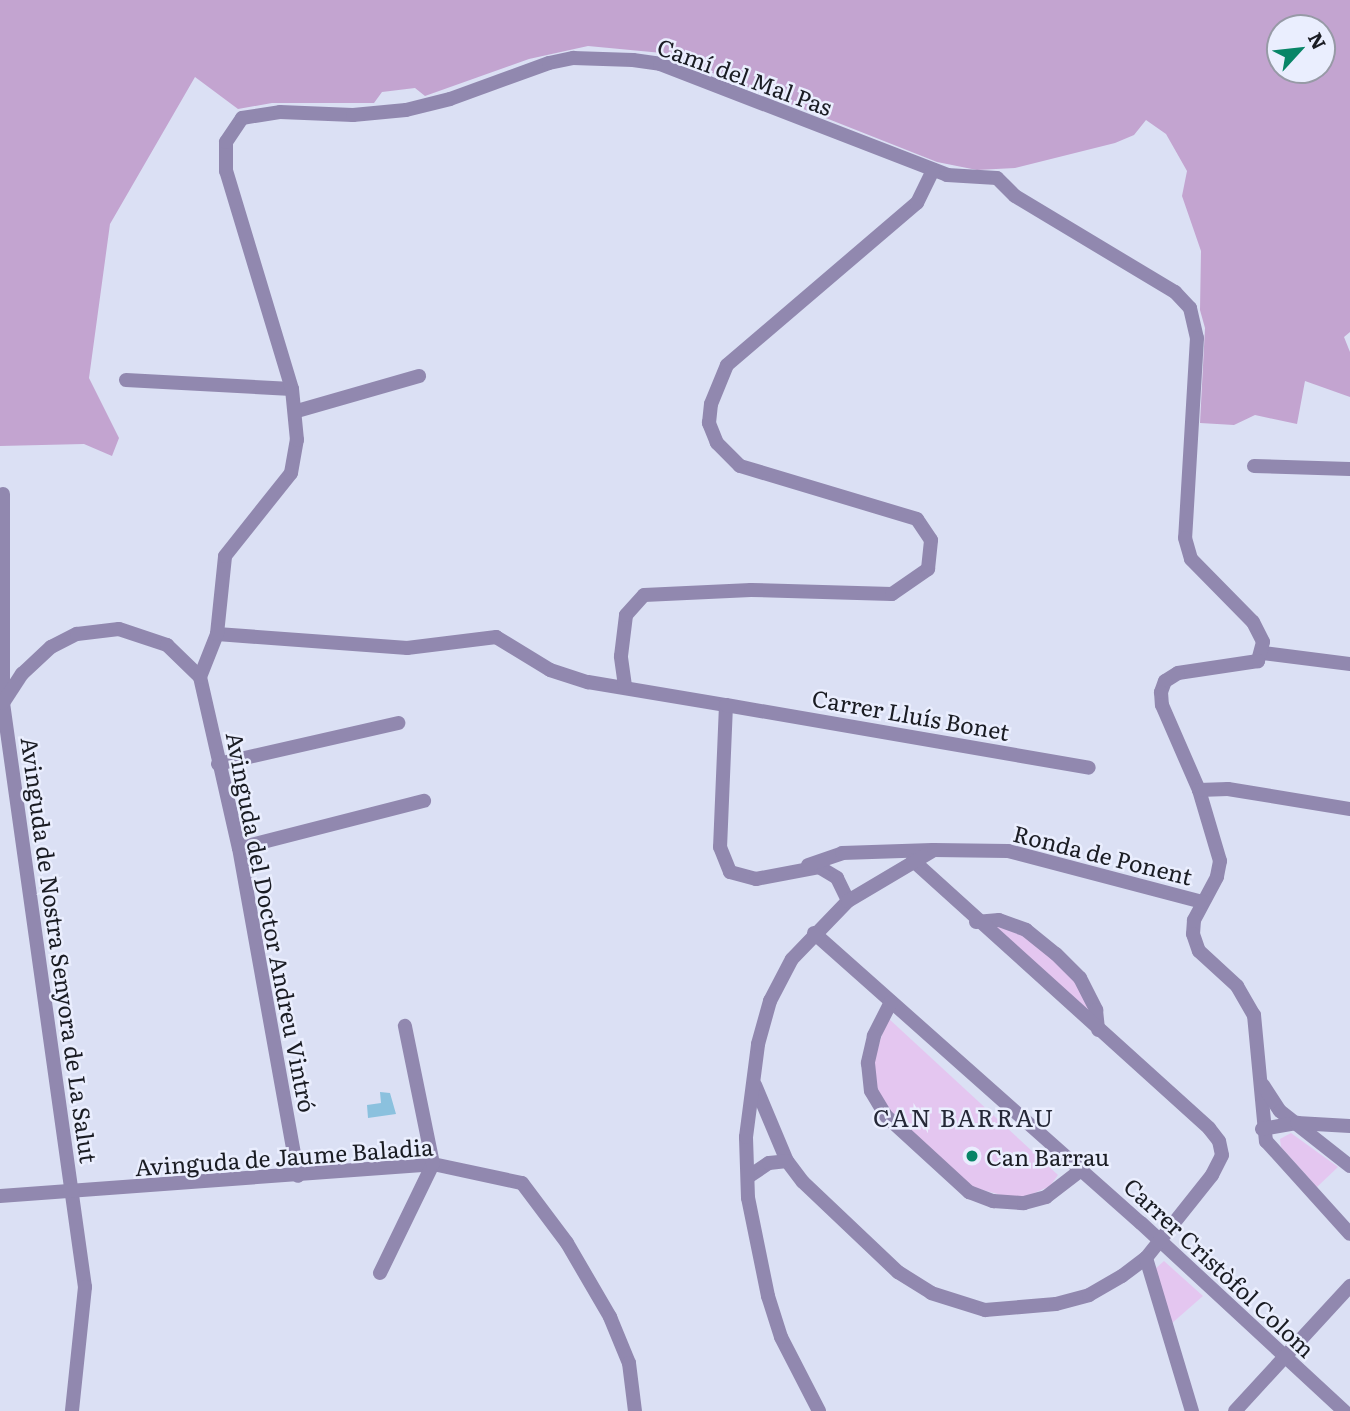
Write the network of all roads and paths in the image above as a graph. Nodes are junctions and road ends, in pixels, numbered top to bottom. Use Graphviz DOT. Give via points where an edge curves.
graph roads {
  1 [pos="933,170"];
  2 [pos="419,376"];
  3 [pos="126,380"];
  4 [pos="292,389"];
  5 [pos="297,411"];
  6 [pos="1254,466"];
  7 [pos="1350,469"];
  8 [pos="4,494"];
  9 [pos="217,634"];
  10 [pos="1263,653"];
  11 [pos="1350,664"];
  12 [pos="200,677"];
  13 [pos="625,686"];
  14 [pos="3,703"];
  15 [pos="726,705"];
  16 [pos="398,723"];
  17 [pos="218,764"];
  18 [pos="1089,768"];
  19 [pos="1199,790"];
  20 [pos="424,801"];
  21 [pos="1350,809"];
  22 [pos="239,848"];
  23 [pos="934,850"];
  24 [pos="913,861"];
  25 [pos="798,869"];
  26 [pos="848,901"];
  27 [pos="1202,902"];
  28 [pos="976,922"];
  29 [pos="814,933"];
  30 [pos="891,1002"];
  31 [pos="405,1026"];
  32 [pos="1098,1030"];
  33 [pos="1261,1081"];
  34 [pos="755,1085"];
  35 [pos="1297,1123"];
  36 [pos="1350,1126"];
  37 [pos="1262,1129"];
  38 [pos="787,1161"];
  39 [pos="433,1164"];
  40 [pos="1350,1166"];
  41 [pos="1081,1170"];
  42 [pos="298,1176"];
  43 [pos="748,1177"];
  44 [pos="72,1194"];
  45 [pos="0,1196"];
  46 [pos="1350,1234"];
  47 [pos="1158,1239"];
  48 [pos="1146,1258"];
  49 [pos="380,1273"];
  50 [pos="1350,1286"];
  51 [pos="1283,1357"];
  52 [pos="72,1411"];
  53 [pos="635,1411"];
  54 [pos="819,1411"];
  55 [pos="1192,1411"];
  56 [pos="1235,1411"];
  57 [pos="1344,1411"];
  1 -- 4 [label="street, Camí del Mal Pas" via="660,64 633,60 573,58 549,63 406,110 354,115 280,112 242,118 226,142 226,171"];
  1 -- 10 [label="street, Camí del Mal Pas" via="997,178 1015,196 1175,292 1190,308 1197,338 1185,538 1191,559 1204,576 1252,622 1263,642"];
  1 -- 13 [label="street" via="917,203 727,365 711,404 709,424 716,443 740,466 917,519 931,540 928,569 892,594 751,590 645,595 626,615 621,656"];
  2 -- 5 [label="street"];
  3 -- 4 [label="street"];
  4 -- 5 [label="street, Camí del Mal Pas"];
  5 -- 9 [label="street, Camí del Mal Pas" via="292,473 225,556"];
  6 -- 7 [label="street"];
  8 -- 14 [label="street, Avinguda de Nostra Senyora de La Salut"];
  9 -- 12 [label="street, Camí del Mal Pas"];
  9 -- 13 [label="street, Carrer Lluís Bonet" via="407,648 496,637 550,670 587,682"];
  10 -- 11 [label="street"];
  10 -- 19 [label="street" via="1250,664 1188,671 1166,681 1162,705"];
  12 -- 14 [label="street" via="167,645 119,629 88,632 51,647 22,674"];
  12 -- 17 [label="street, Avinguda del Doctor Andreu Vintró"];
  13 -- 15 [label="street, Carrer Lluís Bonet"];
  14 -- 44 [label="street, Avinguda de Nostra Senyora de La Salut"];
  15 -- 18 [label="street, Carrer Lluís Bonet"];
  15 -- 25 [label="street" via="720,846 730,872 756,879"];
  16 -- 17 [label="street"];
  17 -- 22 [label="street, Avinguda del Doctor Andreu Vintró"];
  19 -- 21 [label="street" via="1228,789"];
  19 -- 27 [label="street" via="1220,861 1217,877"];
  20 -- 22 [label="street"];
  22 -- 42 [label="street, Avinguda del Doctor Andreu Vintró"];
  23 -- 24 [label="street, Ronda de Ponent"];
  23 -- 25 [label="street" via="842,853"];
  23 -- 27 [label="street, Ronda de Ponent" via="1008,851"];
  24 -- 26 [label="street, Ronda de Ponent"];
  24 -- 28 [label="street"];
  25 -- 26 [label="street" via="819,867 837,878"];
  26 -- 29 [label="street, Ronda de Ponent"];
  27 -- 33 [label="street" via="1194,920 1196,943 1248,999"];
  28 -- 32 [label="street"];
  28 -- 32 [label="street" via="999,920 1026,930 1056,954 1080,978 1097,1010"];
  29 -- 30 [label="street, Carrer Cristòfol Colom"];
  29 -- 34 [label="street, Ronda de Ponent" via="792,959 770,1001 758,1044"];
  30 -- 41 [label="street, Carrer Cristòfol Colom"];
  30 -- 41 [label="street" via="874,1036 868,1063 871,1091 886,1116 969,1192 993,1201 1024,1203 1046,1197"];
  31 -- 39 [label="street"];
  32 -- 47 [label="street" via="1219,1141 1222,1155 1212,1175"];
  33 -- 35 [label="street" via="1269,1101"];
  33 -- 37 [label="street"];
  34 -- 38 [label="street"];
  34 -- 43 [label="street, Ronda de Ponent" via="746,1137"];
  35 -- 36 [label="street"];
  35 -- 37 [label="street"];
  35 -- 40 [label="street"];
  37 -- 46 [label="street" via="1278,1156"];
  38 -- 43 [label="street" via="769,1163"];
  38 -- 48 [label="street" via="898,1272 931,1293 967,1306 1014,1310 1089,1296"];
  39 -- 42 [label="street, Avinguda de Jaume Baladia"];
  39 -- 49 [label="street"];
  39 -- 53 [label="street, Avinguda de Jaume Baladia" via="522,1184 567,1242 610,1317 629,1363"];
  41 -- 47 [label="street, Carrer Cristòfol Colom"];
  42 -- 44 [label="street, Avinguda de Jaume Baladia"];
  43 -- 54 [label="street, Ronda de Ponent" via="768,1296 781,1337"];
  44 -- 45 [label="street, Avinguda de Jaume Baladia"];
  44 -- 52 [label="street, Avinguda de Nostra Senyora de La Salut" via="85,1287"];
  47 -- 48 [label="street"];
  47 -- 51 [label="street, Carrer Cristòfol Colom"];
  48 -- 55 [label="street"];
  50 -- 51 [label="street"];
  51 -- 56 [label="street"];
  51 -- 57 [label="street, Carrer Cristòfol Colom"];
}
